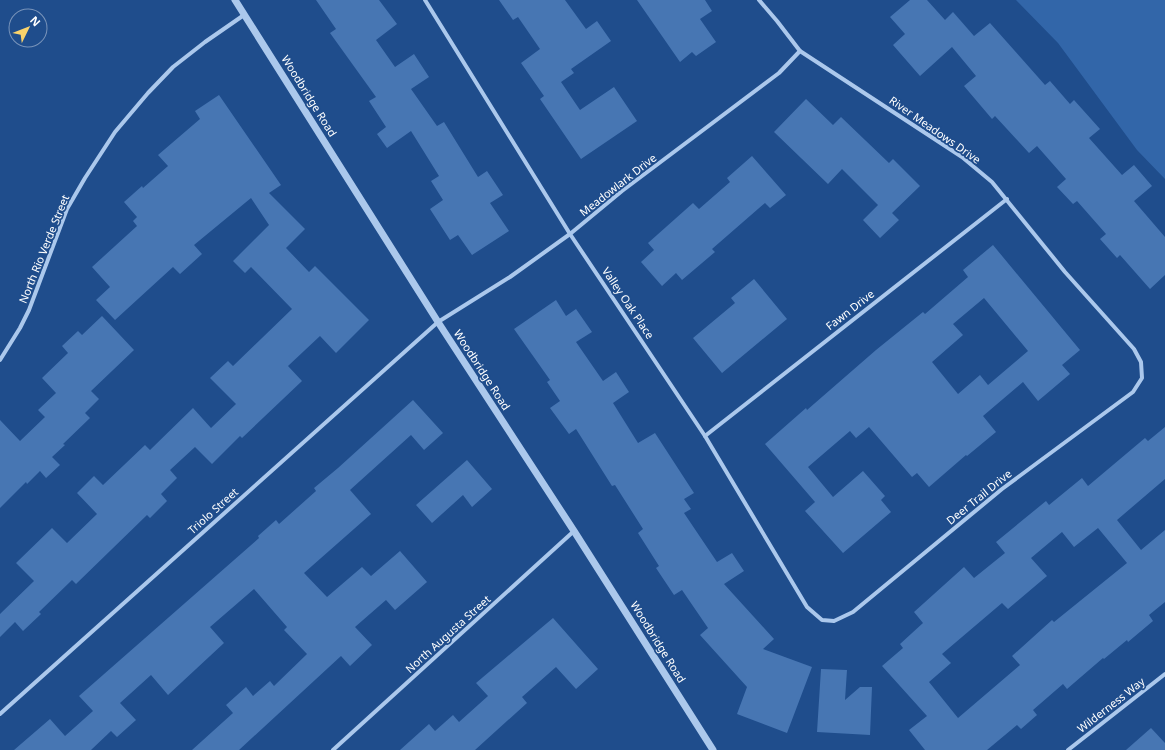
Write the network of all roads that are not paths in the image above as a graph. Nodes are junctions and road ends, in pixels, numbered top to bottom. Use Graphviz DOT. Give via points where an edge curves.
graph roads {
  1 [pos="235,0"];
  2 [pos="425,0"];
  3 [pos="760,0"];
  4 [pos="244,15"];
  5 [pos="800,52"];
  6 [pos="1007,199"];
  7 [pos="570,234"];
  8 [pos="438,322"];
  9 [pos="0,360"];
  10 [pos="1141,370"];
  11 [pos="705,436"];
  12 [pos="574,531"];
  13 [pos="816,615"];
  14 [pos="1165,674"];
  15 [pos="0,714"];
  16 [pos="333,750"];
  17 [pos="713,750"];
  18 [pos="1068,750"];
  1 -- 4 [label="street, Woodbridge Road"];
  2 -- 7 [label="street, Valley Oak Place"];
  3 -- 5 [label="street, River Meadows Drive"];
  4 -- 8 [label="street, Woodbridge Road"];
  4 -- 9 [label="street, North Rio Verde Street" via="173,67 115,132 67,209 29,310"];
  5 -- 6 [label="street, River Meadows Drive" via="962,157 992,182"];
  5 -- 7 [label="street, Meadowlark Drive" via="779,73 622,191"];
  6 -- 10 [label="street, River Meadows Drive" via="1065,272 1134,349 1141,362"];
  6 -- 11 [label="street, Fawn Drive"];
  7 -- 8 [label="street, Meadowlark Drive" via="510,277"];
  7 -- 11 [label="street, Valley Oak Place"];
  8 -- 12 [label="street, Woodbridge Road"];
  8 -- 15 [label="street, Triolo Street"];
  10 -- 13 [label="street, Deer Trail Drive" via="1142,378 1133,392 1002,489 853,612 834,622 822,620"];
  11 -- 13 [label="street, Valley Oak Place" via="807,608"];
  12 -- 16 [label="street, North Augusta Street"];
  12 -- 17 [label="street, Woodbridge Road"];
  14 -- 18 [label="street, Wilderness Way"];
}
